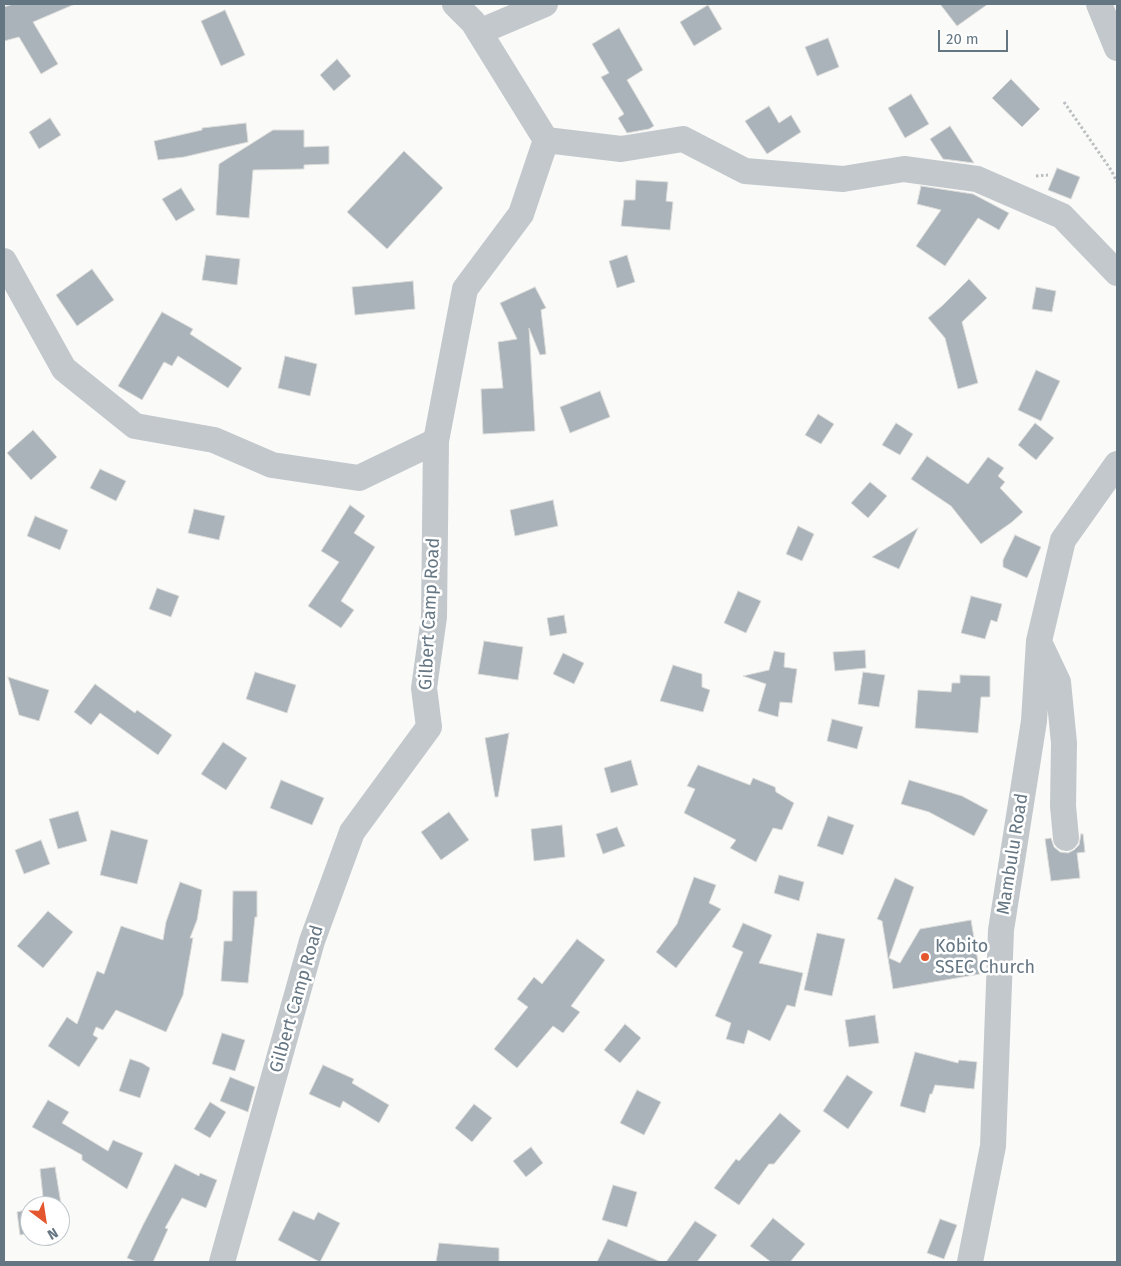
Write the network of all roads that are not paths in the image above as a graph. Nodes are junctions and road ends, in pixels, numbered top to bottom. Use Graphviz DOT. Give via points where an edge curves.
graph roads {
  1 [pos="455,4"];
  2 [pos="545,4"];
  3 [pos="1099,4"];
  4 [pos="479,32"];
  5 [pos="1117,48"];
  6 [pos="546,140"];
  7 [pos="4,261"];
  8 [pos="1117,274"];
  9 [pos="436,441"];
  10 [pos="1117,464"];
  11 [pos="1039,641"];
  12 [pos="1066,838"];
  13 [pos="222,1262"];
  14 [pos="970,1262"];
  1 -- 4 [label="street"];
  2 -- 4 [label="street"];
  3 -- 5 [label="street"];
  4 -- 6 [label="street"];
  6 -- 8 [label="street" via="621,149 683,139 745,170 843,179 904,169 977,179 1062,216"];
  6 -- 9 [label="street, Gilbert Camp Road" via="521,214 465,289"];
  7 -- 9 [label="street" via="64,369 135,426 214,440 272,465 359,478"];
  9 -- 13 [label="street, Gilbert Camp Road" via="434,618 424,688 429,727 352,832 312,942"];
  10 -- 11 [label="street, Mambulu Road" via="1063,540"];
  11 -- 12 [label="street" via="1058,682 1064,743"];
  11 -- 14 [label="street, Mambulu Road" via="1034,721 1001,930 993,1146"];
}
